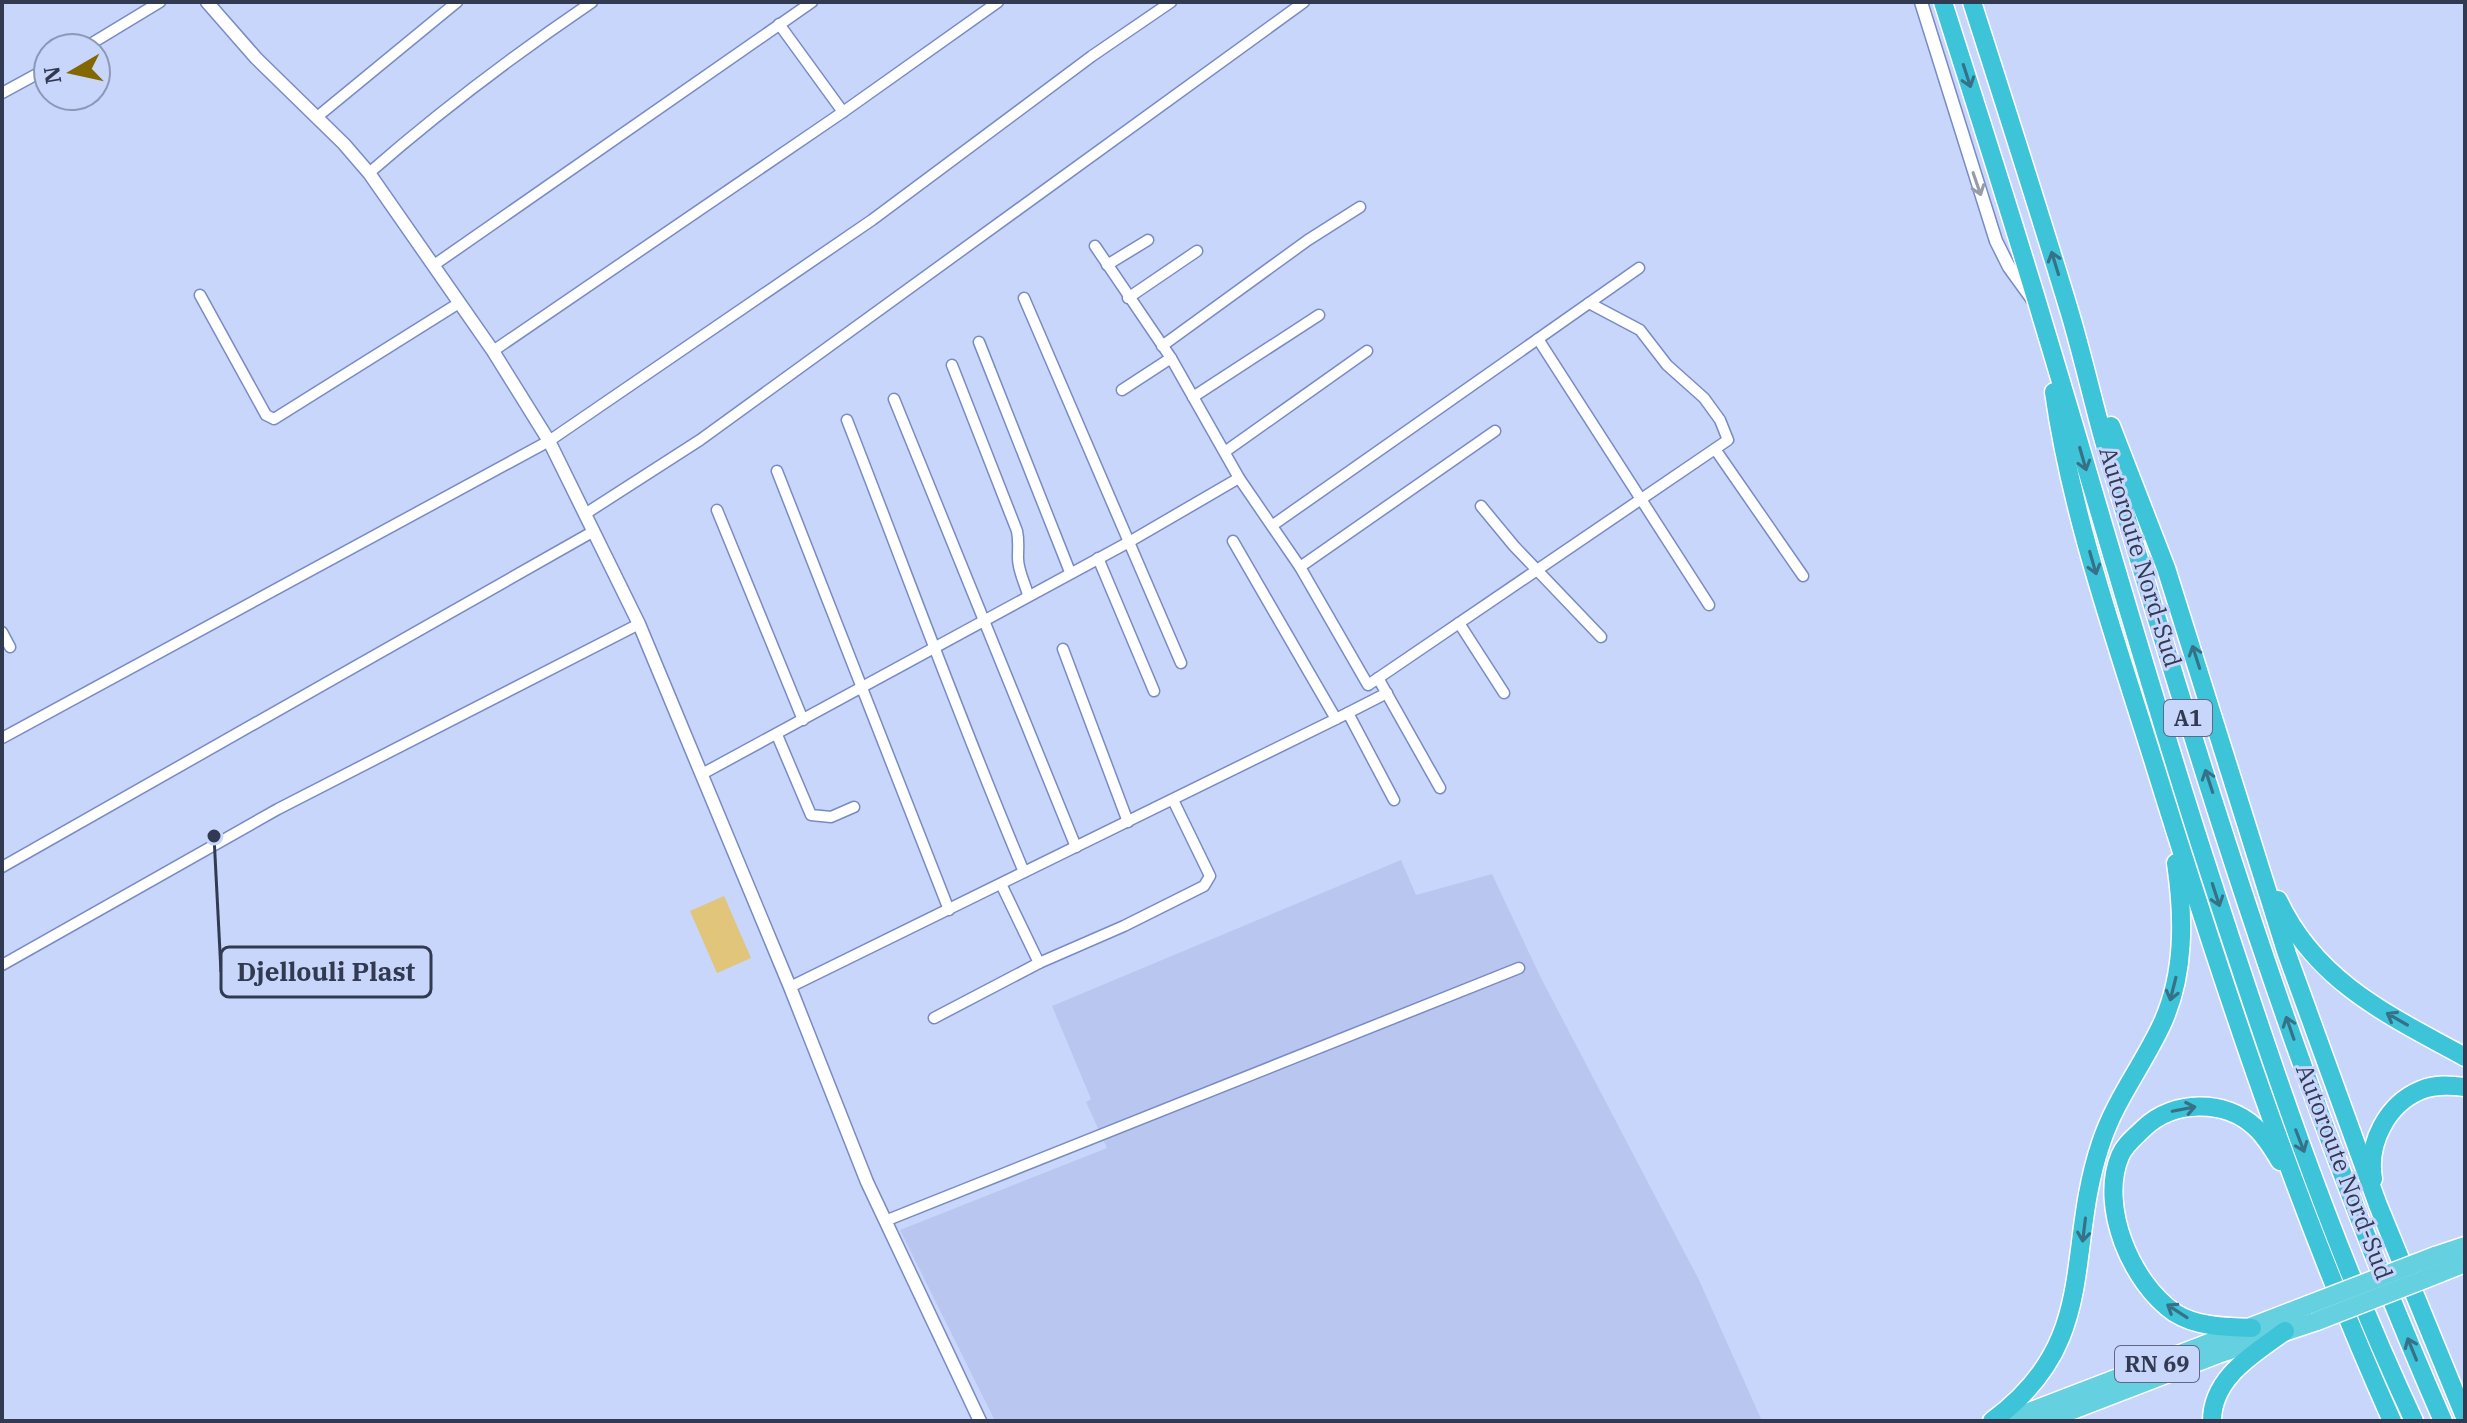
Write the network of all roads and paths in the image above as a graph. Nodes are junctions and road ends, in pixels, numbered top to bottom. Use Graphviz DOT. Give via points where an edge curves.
graph roads {
  1 [pos="160,2"];
  2 [pos="207,2"];
  3 [pos="457,2"];
  4 [pos="812,2"];
  5 [pos="998,2"];
  6 [pos="1171,2"];
  7 [pos="1304,2"];
  8 [pos="1921,2"];
  9 [pos="1943,2"];
  10 [pos="1972,2"];
  11 [pos="584,4"];
  12 [pos="779,24"];
  13 [pos="110,32"];
  14 [pos="32,77"];
  15 [pos="2,93"];
  16 [pos="843,112"];
  17 [pos="317,117"];
  18 [pos="369,173"];
  19 [pos="1360,207"];
  20 [pos="1148,240"];
  21 [pos="1095,246"];
  22 [pos="1197,251"];
  23 [pos="434,265"];
  24 [pos="1107,265"];
  25 [pos="1639,268"];
  26 [pos="200,295"];
  27 [pos="1024,298"];
  28 [pos="1128,298"];
  29 [pos="459,303"];
  30 [pos="1589,303"];
  31 [pos="2071,314"];
  32 [pos="1319,315"];
  33 [pos="2042,316"];
  34 [pos="1538,339"];
  35 [pos="979,342"];
  36 [pos="1162,346"];
  37 [pos="493,351"];
  38 [pos="1367,351"];
  39 [pos="1171,358"];
  40 [pos="952,365"];
  41 [pos="1122,390"];
  42 [pos="1193,397"];
  43 [pos="894,399"];
  44 [pos="847,420"];
  45 [pos="1495,431"];
  46 [pos="549,441"];
  47 [pos="1715,449"];
  48 [pos="1226,451"];
  49 [pos="777,471"];
  50 [pos="1239,478"];
  51 [pos="1641,499"];
  52 [pos="1481,506"];
  53 [pos="717,510"];
  54 [pos="585,514"];
  55 [pos="1273,525"];
  56 [pos="594,531"];
  57 [pos="1233,541"];
  58 [pos="1129,542"];
  59 [pos="1098,558"];
  60 [pos="1300,567"];
  61 [pos="1536,570"];
  62 [pos="1070,572"];
  63 [pos="1803,576"];
  64 [pos="1028,595"];
  65 [pos="1709,605"];
  66 [pos="985,619"];
  67 [pos="1459,623"];
  68 [pos="639,624"];
  69 [pos="2,632"];
  70 [pos="1601,637"];
  71 [pos="10,647"];
  72 [pos="935,647"];
  73 [pos="1063,649"];
  74 [pos="1181,663"];
  75 [pos="1378,678"];
  76 [pos="1368,685"];
  77 [pos="861,687"];
  78 [pos="1154,691"];
  79 [pos="1387,693"];
  80 [pos="1504,693"];
  81 [pos="1375,699"];
  82 [pos="1348,713"];
  83 [pos="1336,719"];
  84 [pos="803,720"];
  85 [pos="777,735"];
  86 [pos="2,738"];
  87 [pos="702,774"];
  88 [pos="2158,774"];
  89 [pos="1440,788"];
  90 [pos="1173,800"];
  91 [pos="1394,800"];
  92 [pos="854,807"];
  93 [pos="1128,822"];
  94 [pos="2246,823"];
  95 [pos="1076,847"];
  96 [pos="2,867"];
  97 [pos="1024,872"];
  98 [pos="1001,884"];
  99 [pos="949,910"];
  100 [pos="1039,963"];
  101 [pos="2,965"];
  102 [pos="1519,968"];
  103 [pos="790,987"];
  104 [pos="934,1018"];
  105 [pos="2465,1057"];
  106 [pos="2465,1087"];
  107 [pos="2378,1205"];
  108 [pos="885,1221"];
  109 [pos="2311,1225"];
  110 [pos="2465,1246"];
  111 [pos="2465,1263"];
  112 [pos="2437,1264"];
  113 [pos="2312,1313"];
  114 [pos="2252,1328"];
  115 [pos="2285,1331"];
  116 [pos="2369,1369"];
  117 [pos="2452,1387"];
  118 [pos="2465,1408"];
  119 [pos="2465,1417"];
  120 [pos="980,1421"];
  121 [pos="1992,1421"];
  122 [pos="2006,1421"];
  123 [pos="2044,1421"];
  124 [pos="2212,1421"];
  125 [pos="2378,1421"];
  126 [pos="2392,1421"];
  127 [pos="2414,1421"];
  128 [pos="2443,1421"];
  1 -- 13 [label="street"];
  2 -- 17 [label="street"];
  3 -- 17 [label="street"];
  4 -- 12 [label="street"];
  5 -- 16 [label="street"];
  6 -- 46 [label="street" via="872,220"];
  7 -- 54 [label="street" via="713,431"];
  8 -- 33 [label="street, one-way" via="1996,241"];
  9 -- 33 [label="highway, Autoroute Nord-Sud / A1, one-way"];
  31 -- 10 [label="highway, Autoroute Nord-Sud / A1, one-way"];
  11 -- 18 [label="street" via="443,108"];
  12 -- 16 [label="street"];
  12 -- 23 [label="street"];
  14 -- 15 [label="street"];
  16 -- 37 [label="street"];
  17 -- 18 [label="street"];
  18 -- 23 [label="street"];
  19 -- 36 [label="street"];
  20 -- 24 [label="street"];
  21 -- 24 [label="street"];
  22 -- 28 [label="street"];
  23 -- 29 [label="street"];
  24 -- 28 [label="street"];
  25 -- 30 [label="street"];
  26 -- 29 [label="street" via="266,415 274,419"];
  27 -- 58 [label="street"];
  28 -- 36 [label="street"];
  29 -- 37 [label="street"];
  30 -- 34 [label="street"];
  30 -- 47 [label="street" via="1640,330 1667,365 1704,398 1728,440"];
  94 -- 31 [label="highway, one-way" via="2166,568"];
  128 -- 31 [label="highway, Autoroute Nord-Sud / A1, one-way" via="2364,1227 2264,953 2108,453"];
  32 -- 42 [label="street"];
  33 -- 88 [label="highway, one-way" via="2058,426 2091,559"];
  33 -- 127 [label="highway, Autoroute Nord-Sud / A1, one-way" via="2110,553 2288,1109"];
  34 -- 51 [label="street"];
  34 -- 55 [label="street"];
  35 -- 62 [label="street"];
  36 -- 39 [label="street"];
  37 -- 46 [label="street"];
  38 -- 48 [label="street"];
  39 -- 41 [label="street"];
  39 -- 42 [label="street"];
  40 -- 64 [label="street" via="1017,531"];
  42 -- 48 [label="street"];
  43 -- 66 [label="street"];
  44 -- 72 [label="street"];
  45 -- 60 [label="street"];
  46 -- 54 [label="street"];
  46 -- 86 [label="street"];
  47 -- 51 [label="street"];
  47 -- 63 [label="street"];
  48 -- 50 [label="street"];
  49 -- 77 [label="street"];
  50 -- 55 [label="street"];
  50 -- 58 [label="street"];
  51 -- 61 [label="street"];
  51 -- 65 [label="street"];
  52 -- 61 [label="street"];
  53 -- 84 [label="street"];
  54 -- 56 [label="street"];
  55 -- 60 [label="street"];
  56 -- 68 [label="street"];
  56 -- 96 [label="street"];
  57 -- 83 [label="street"];
  58 -- 59 [label="street"];
  58 -- 74 [label="street"];
  59 -- 62 [label="street"];
  59 -- 78 [label="street"];
  60 -- 76 [label="street"];
  61 -- 67 [label="street"];
  61 -- 70 [label="street"];
  62 -- 64 [label="street"];
  64 -- 66 [label="street"];
  66 -- 72 [label="street"];
  66 -- 95 [label="street"];
  67 -- 75 [label="street"];
  67 -- 80 [label="street"];
  68 -- 87 [label="street"];
  68 -- 101 [label="street" via="278,809"];
  69 -- 71 [label="street"];
  72 -- 77 [label="street"];
  72 -- 97 [label="street"];
  73 -- 93 [label="street"];
  75 -- 76 [label="street"];
  75 -- 79 [label="street"];
  76 -- 81 [label="street"];
  77 -- 84 [label="street"];
  77 -- 99 [label="street"];
  79 -- 81 [label="street"];
  79 -- 89 [label="street"];
  81 -- 82 [label="street"];
  82 -- 83 [label="street"];
  82 -- 91 [label="street"];
  83 -- 90 [label="street"];
  84 -- 85 [label="street"];
  85 -- 87 [label="street"];
  85 -- 92 [label="street" via="811,815 831,817"];
  87 -- 103 [label="street"];
  88 -- 109 [label="highway" via="2217,965"];
  88 -- 121 [label="highway, one-way" via="2174,843 2182,925 2174,991 2099,1147 2078,1276 2056,1352 2030,1389"];
  90 -- 93 [label="street"];
  90 -- 100 [label="street" via="1210,876 1204,886"];
  93 -- 95 [label="street"];
  105 -- 94 [label="highway, one-way" via="2362,998 2316,959 2280,905"];
  94 -- 107 [label="highway" via="2287,954"];
  95 -- 97 [label="street"];
  97 -- 98 [label="street"];
  98 -- 99 [label="street"];
  98 -- 100 [label="street"];
  99 -- 103 [label="street"];
  100 -- 104 [label="street"];
  102 -- 108 [label="street"];
  103 -- 108 [label="street"];
  106 -- 107 [label="highway" via="2422,1090 2384,1120 2371,1168"];
  107 -- 117 [label="highway"];
  108 -- 120 [label="street"];
  114 -- 109 [label="highway, one-way" via="2196,1322 2175,1312 2151,1289 2129,1257 2114,1199 2114,1177 2126,1145 2166,1113 2189,1107 2234,1113 2255,1126 2272,1148"];
  109 -- 116 [label="highway"];
  110 -- 112 [label="highway, RN 69"];
  111 -- 112 [label="highway, RN 69"];
  112 -- 113 [label="highway, RN 69, bridge"];
  113 -- 114 [label="highway, RN 69"];
  113 -- 115 [label="highway, RN 69"];
  114 -- 122 [label="highway, RN 69"];
  115 -- 123 [label="highway, RN 69"];
  115 -- 124 [label="highway" via="2232,1371 2219,1391"];
  116 -- 125 [label="highway"];
  116 -- 126 [label="highway"];
  117 -- 118 [label="highway"];
  117 -- 119 [label="highway"];
}
